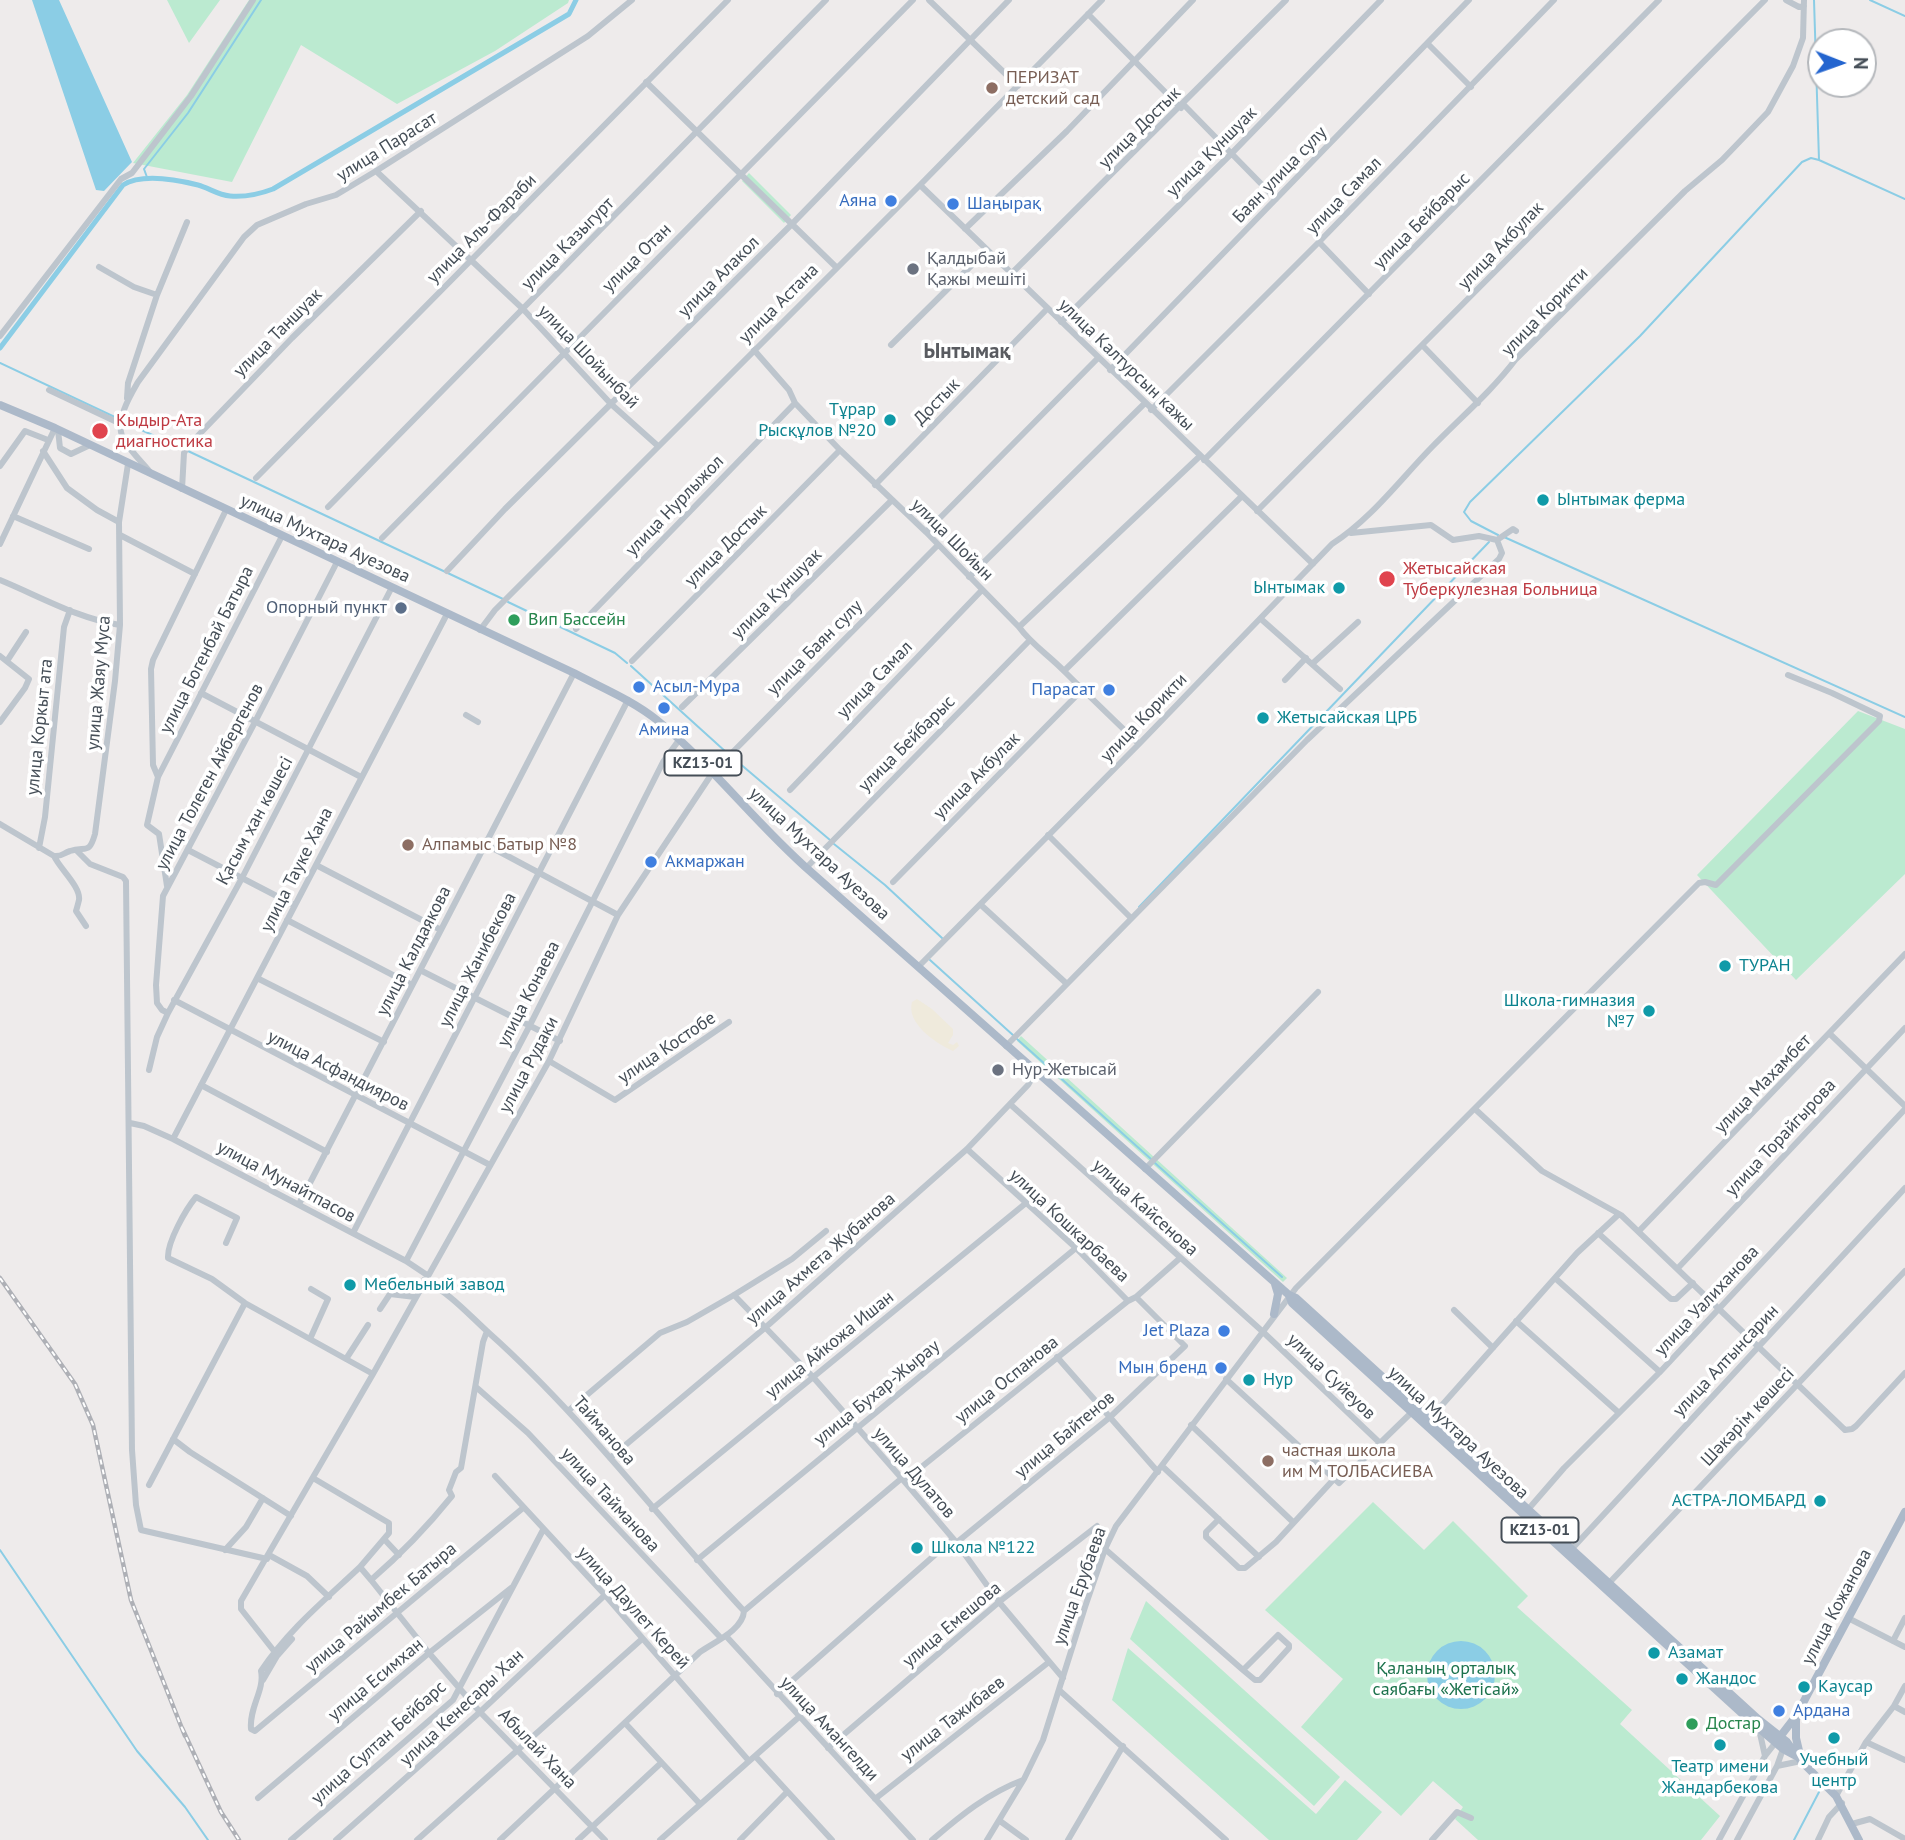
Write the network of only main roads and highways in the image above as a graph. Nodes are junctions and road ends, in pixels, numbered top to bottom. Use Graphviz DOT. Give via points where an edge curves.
graph roads {
  1 [pos="0,405"];
  2 [pos="1274,1281"];
  3 [pos="1289,1295"];
  4 [pos="1298,1308"];
  5 [pos="1414,1410"];
  6 [pos="1905,1512"];
  7 [pos="1570,1551"];
  8 [pos="1795,1721"];
  9 [pos="1763,1727"];
  10 [pos="1782,1742"];
  11 [pos="1800,1759"];
  12 [pos="1859,1840"];
  1 -- 2 [label="main road, улица Мухтара Ауезова / KZ13-01" via="574,673 656,719 806,868 922,964 1006,1046 1150,1164"];
  2 -- 3 [label="main road, улица Мухтара Ауезова / KZ13-01"];
  2 -- 4 [label="main road" via="1278,1294 1274,1314"];
  3 -- 4 [label="main road, улица Мухтара Ауезова / KZ13-01"];
  3 -- 5 [label="main road, улица Мухтара Ауезова / KZ13-01"];
  4 -- 5 [label="main road, улица Мухтара Ауезова / KZ13-01"];
  5 -- 7 [label="main road, улица Мухтара Ауезова / KZ13-01"];
  6 -- 8 [label="main road, улица Кожанова"];
  7 -- 9 [label="main road, улица Мухтара Ауезова / KZ13-01"];
  7 -- 9 [label="main road, улица Мухтара Ауезова / KZ13-01"];
  8 -- 9 [label="main road"];
  8 -- 10 [label="main road, улица Кожанова"];
  8 -- 11 [label="main road"];
  9 -- 10 [label="main road, улица Мухтара Ауезова / KZ13-01"];
  10 -- 11 [label="main road, улица Мухтара Ауезова / KZ13-01"];
  11 -- 12 [label="main road, улица Мухтара Ауезова / KZ13-01" via="1839,1800"];
}
